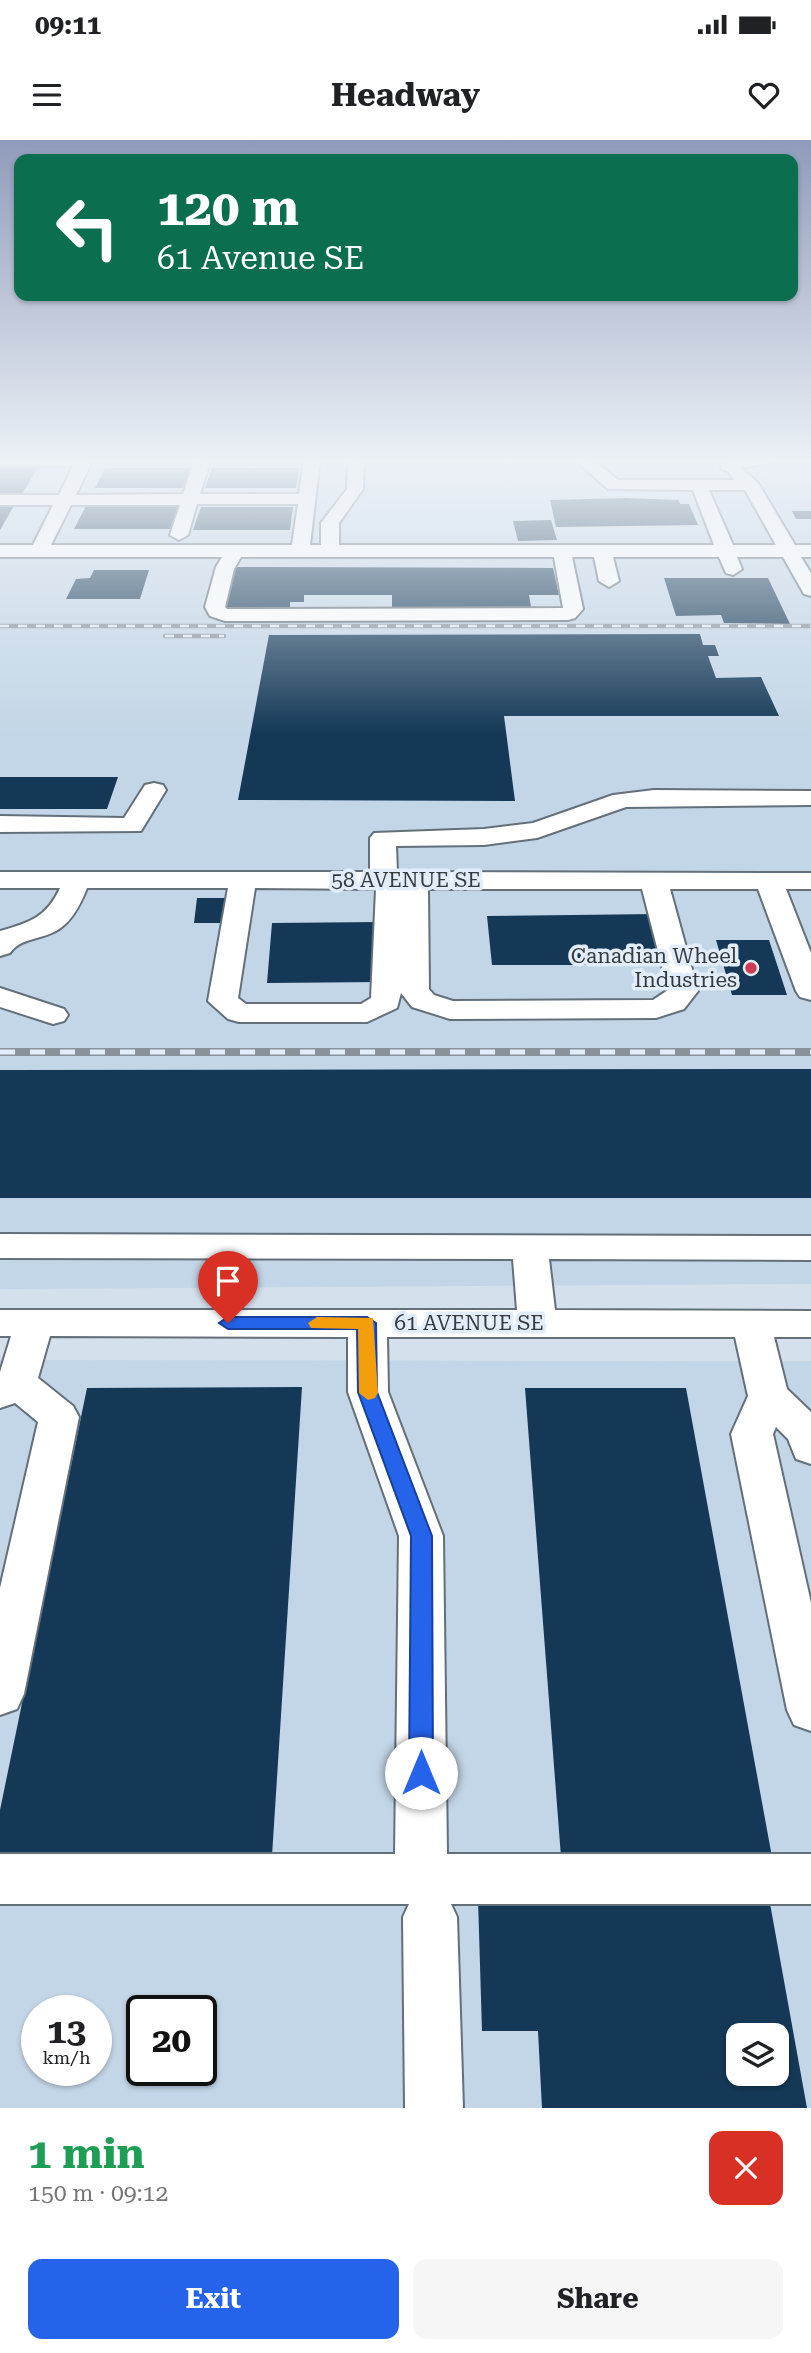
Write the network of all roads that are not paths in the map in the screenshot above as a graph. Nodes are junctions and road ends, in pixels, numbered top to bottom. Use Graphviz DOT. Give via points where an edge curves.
graph roads {
  1 [pos="0,551"];
  2 [pos="39,551"];
  3 [pos="70,551"];
  4 [pos="204,551"];
  5 [pos="233,551"];
  6 [pos="300,551"];
  7 [pos="330,551"];
  8 [pos="471,551"];
  9 [pos="563,551"];
  10 [pos="610,551"];
  11 [pos="722,551"];
  12 [pos="725,551"];
  13 [pos="789,551"];
  14 [pos="811,551"];
  15 [pos="63,569"];
  16 [pos="197,570"];
  17 [pos="746,572"];
  18 [pos="774,573"];
  19 [pos="609,582"];
  20 [pos="806,582"];
  21 [pos="154,790"];
  22 [pos="811,798"];
  23 [pos="0,824"];
  24 [pos="0,880"];
  25 [pos="77,880"];
  26 [pos="396,880"];
  27 [pos="243,881"];
  28 [pos="654,881"];
  29 [pos="769,881"];
  30 [pos="811,881"];
  31 [pos="0,947"];
  32 [pos="811,991"];
  33 [pos="0,997"];
  34 [pos="53,1015"];
  35 [pos="0,1246"];
  36 [pos="530,1248"];
  37 [pos="811,1248"];
  38 [pos="17,1323"];
  39 [pos="367,1323"];
  40 [pos="537,1323"];
  41 [pos="751,1324"];
  42 [pos="811,1324"];
  43 [pos="9,1387"];
  44 [pos="768,1396"];
  45 [pos="811,1448"];
  46 [pos="0,1693"];
  47 [pos="811,1710"];
  48 [pos="0,1879"];
  49 [pos="811,1879"];
  50 [pos="426,1898"];
  51 [pos="434,2108"];
  1 -- 2 [label="street"];
  2 -- 3 [label="street"];
  3 -- 4 [label="street"];
  3 -- 15 [label="street"];
  4 -- 5 [label="street"];
  4 -- 16 [label="street"];
  5 -- 6 [label="street"];
  5 -- 9 [label="street" via="215,607 225,615 556,616 573,608"];
  6 -- 7 [label="street"];
  7 -- 8 [label="street" via="400,557"];
  10 -- 19 [label="street"];
  11 -- 12 [label="street"];
  12 -- 13 [label="street"];
  12 -- 17 [label="street" via="732,568"];
  13 -- 14 [label="street"];
  13 -- 20 [label="street"];
  18 -- 20 [label="street"];
  21 -- 23 [label="street" via="132,826"];
  22 -- 26 [label="street" via="654,797 622,800 537,830 484,837 383,838"];
  24 -- 25 [label="street, 58 AVENUE SE"];
  25 -- 27 [label="street, 58 AVENUE SE"];
  25 -- 31 [label="street" via="54,923 4,939"];
  26 -- 27 [label="street, 58 AVENUE SE"];
  26 -- 27 [label="street" via="386,1002 368,1013 239,1013 228,1007 223,1001"];
  26 -- 28 [label="street, 58 AVENUE SE"];
  26 -- 28 [label="street" via="414,990 423,1001 450,1010 656,1009 673,1003 682,992"];
  28 -- 29 [label="street, 58 AVENUE SE"];
  29 -- 30 [label="street, 58 AVENUE SE"];
  29 -- 32 [label="street"];
  33 -- 34 [label="street"];
  35 -- 36 [label="street"];
  36 -- 37 [label="street"];
  36 -- 40 [label="street"];
  38 -- 39 [label="street, 61 AVENUE SE"];
  38 -- 43 [label="street"];
  39 -- 40 [label="street, 61 AVENUE SE"];
  39 -- 50 [label="street" via="368,1392 421,1536"];
  40 -- 41 [label="street, 61 AVENUE SE"];
  41 -- 42 [label="street, 61 AVENUE SE"];
  41 -- 44 [label="street"];
  43 -- 46 [label="street" via="59,1417"];
  44 -- 45 [label="street" via="807,1432"];
  44 -- 47 [label="street" via="752,1434"];
  48 -- 50 [label="street"];
  49 -- 50 [label="street"];
  50 -- 51 [label="street"];
}
